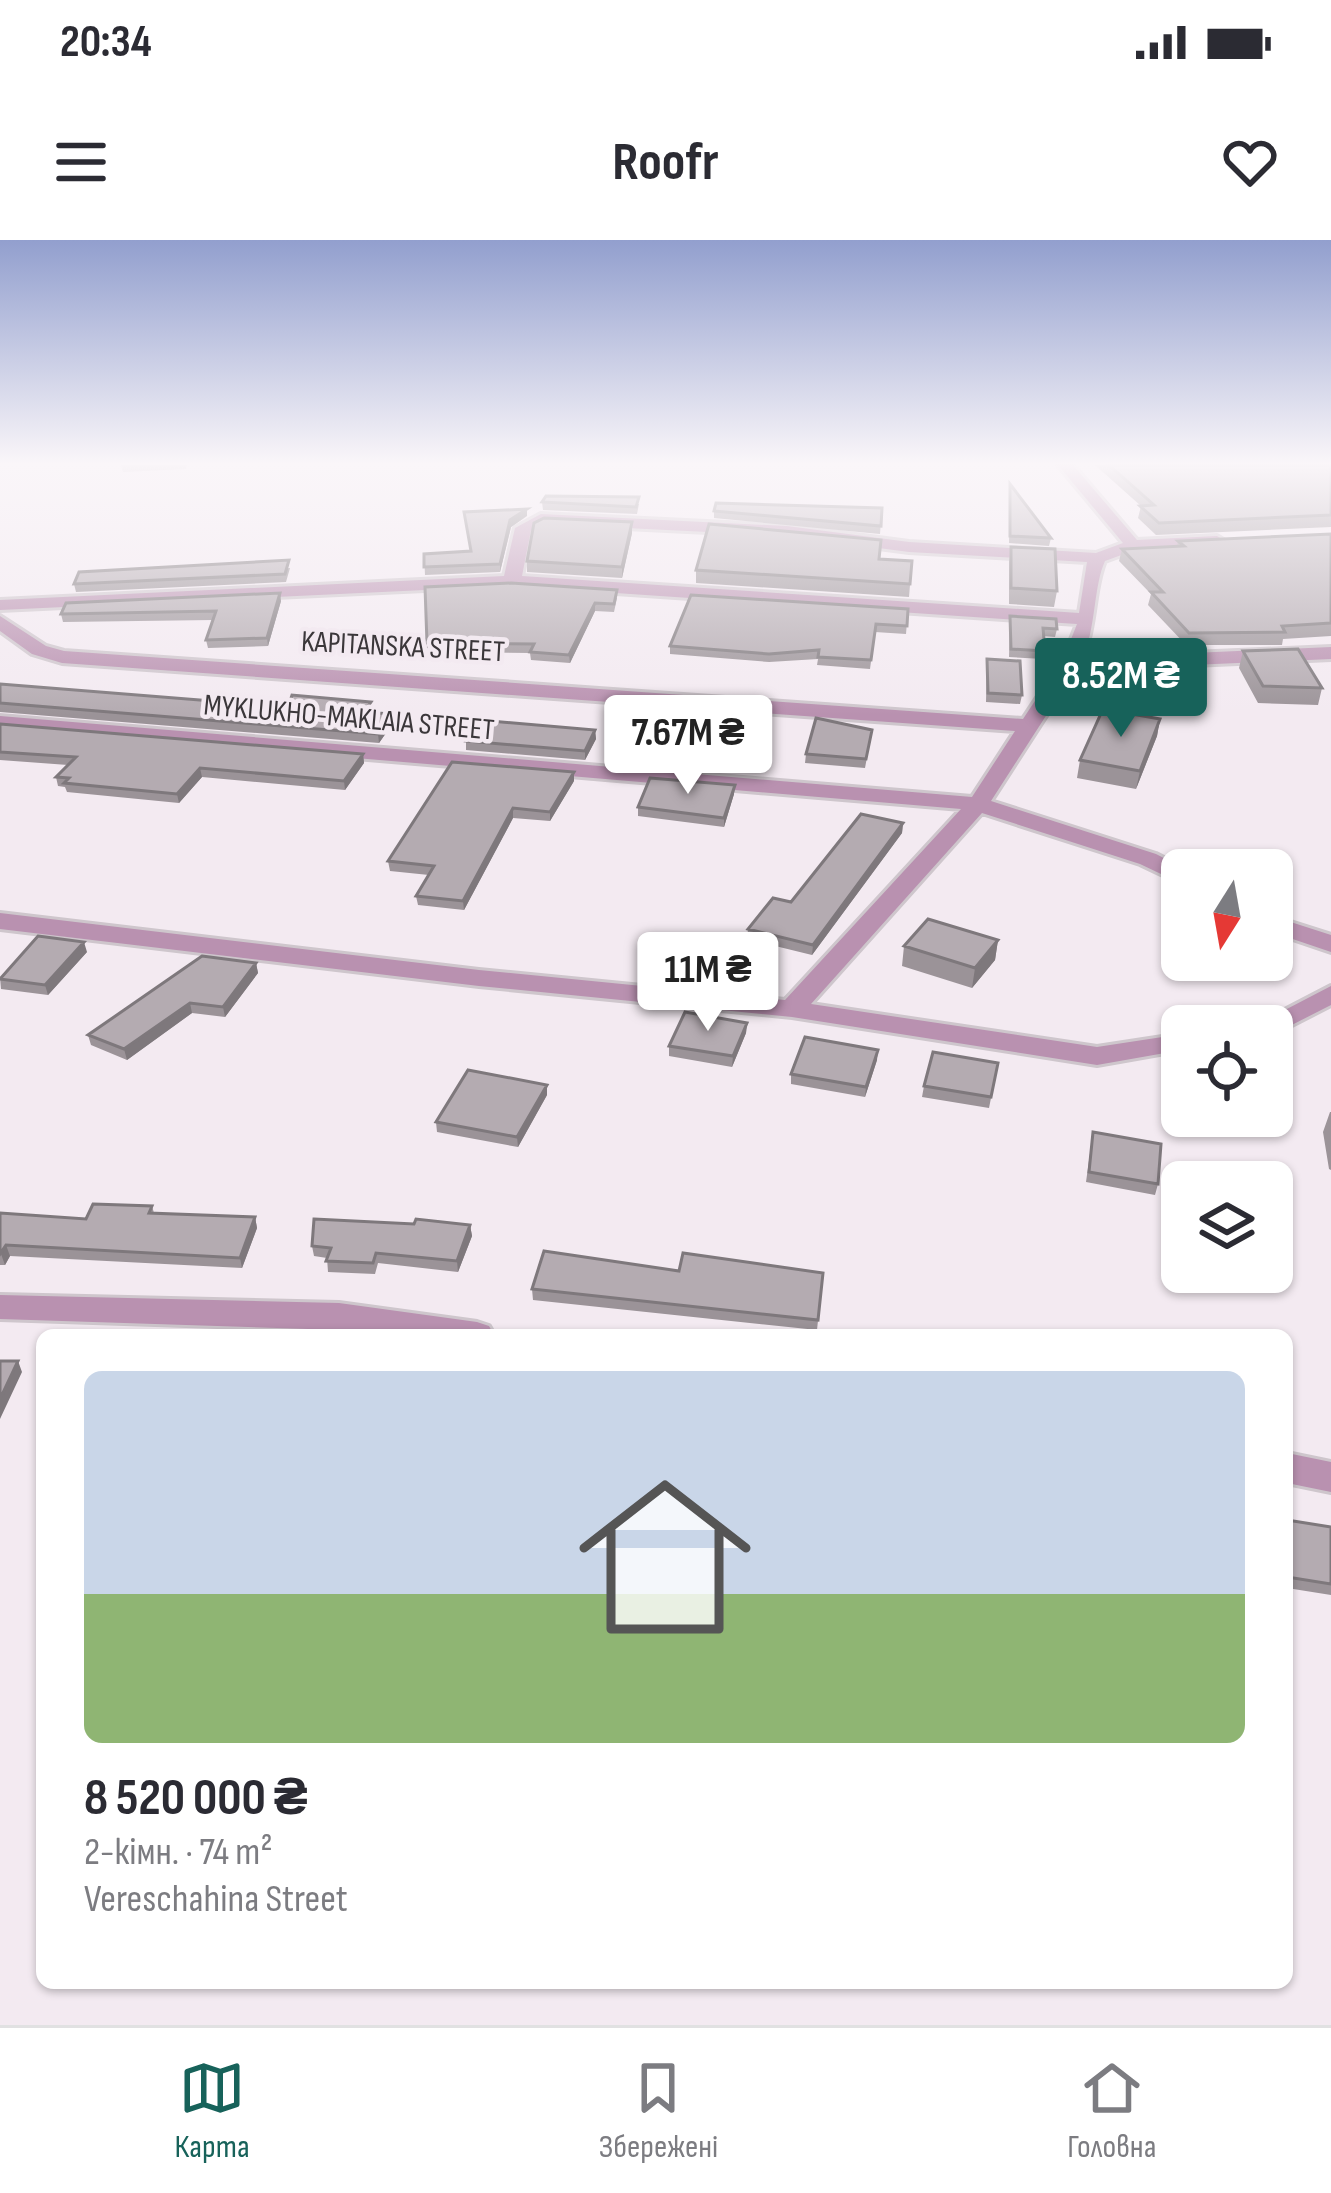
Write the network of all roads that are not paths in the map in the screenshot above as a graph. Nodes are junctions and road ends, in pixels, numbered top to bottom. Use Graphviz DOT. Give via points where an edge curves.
graph roads {
  1 [pos="519,548"];
  2 [pos="931,548"];
  3 [pos="1123,548"];
  4 [pos="1098,558"];
  5 [pos="512,581"];
  6 [pos="0,605"];
  7 [pos="1088,619"];
  8 [pos="0,622"];
  9 [pos="1331,653"];
  10 [pos="1074,657"];
  11 [pos="0,722"];
  12 [pos="1027,726"];
  13 [pos="978,805"];
  14 [pos="1161,866"];
  15 [pos="0,921"];
  16 [pos="1293,931"];
  17 [pos="1331,944"];
  18 [pos="1331,994"];
  19 [pos="792,1010"];
  20 [pos="1293,1013"];
  21 [pos="1161,1045"];
  22 [pos="0,1307"];
  23 [pos="433,1329"];
  24 [pos="1293,1469"];
  25 [pos="1331,1477"];
  1 -- 5 [label="street"];
  2 -- 4 [label="street"];
  3 -- 4 [label="street"];
  4 -- 7 [label="street"];
  5 -- 6 [label="street"];
  5 -- 7 [label="street"];
  7 -- 10 [label="street"];
  8 -- 12 [label="street, KAPITANSKA STREET" via="62,657"];
  9 -- 10 [label="street"];
  10 -- 12 [label="street"];
  11 -- 13 [label="street, MYKLUKHO-MAKLAIA STREET"];
  12 -- 13 [label="street"];
  13 -- 14 [label="street, MYKLUKHO-MAKLAIA STREET"];
  13 -- 19 [label="street"];
  15 -- 19 [label="street"];
  16 -- 17 [label="street"];
  18 -- 20 [label="street"];
  19 -- 21 [label="street" via="1097,1056"];
  22 -- 23 [label="street" via="339,1316"];
  24 -- 25 [label="street"];
}
